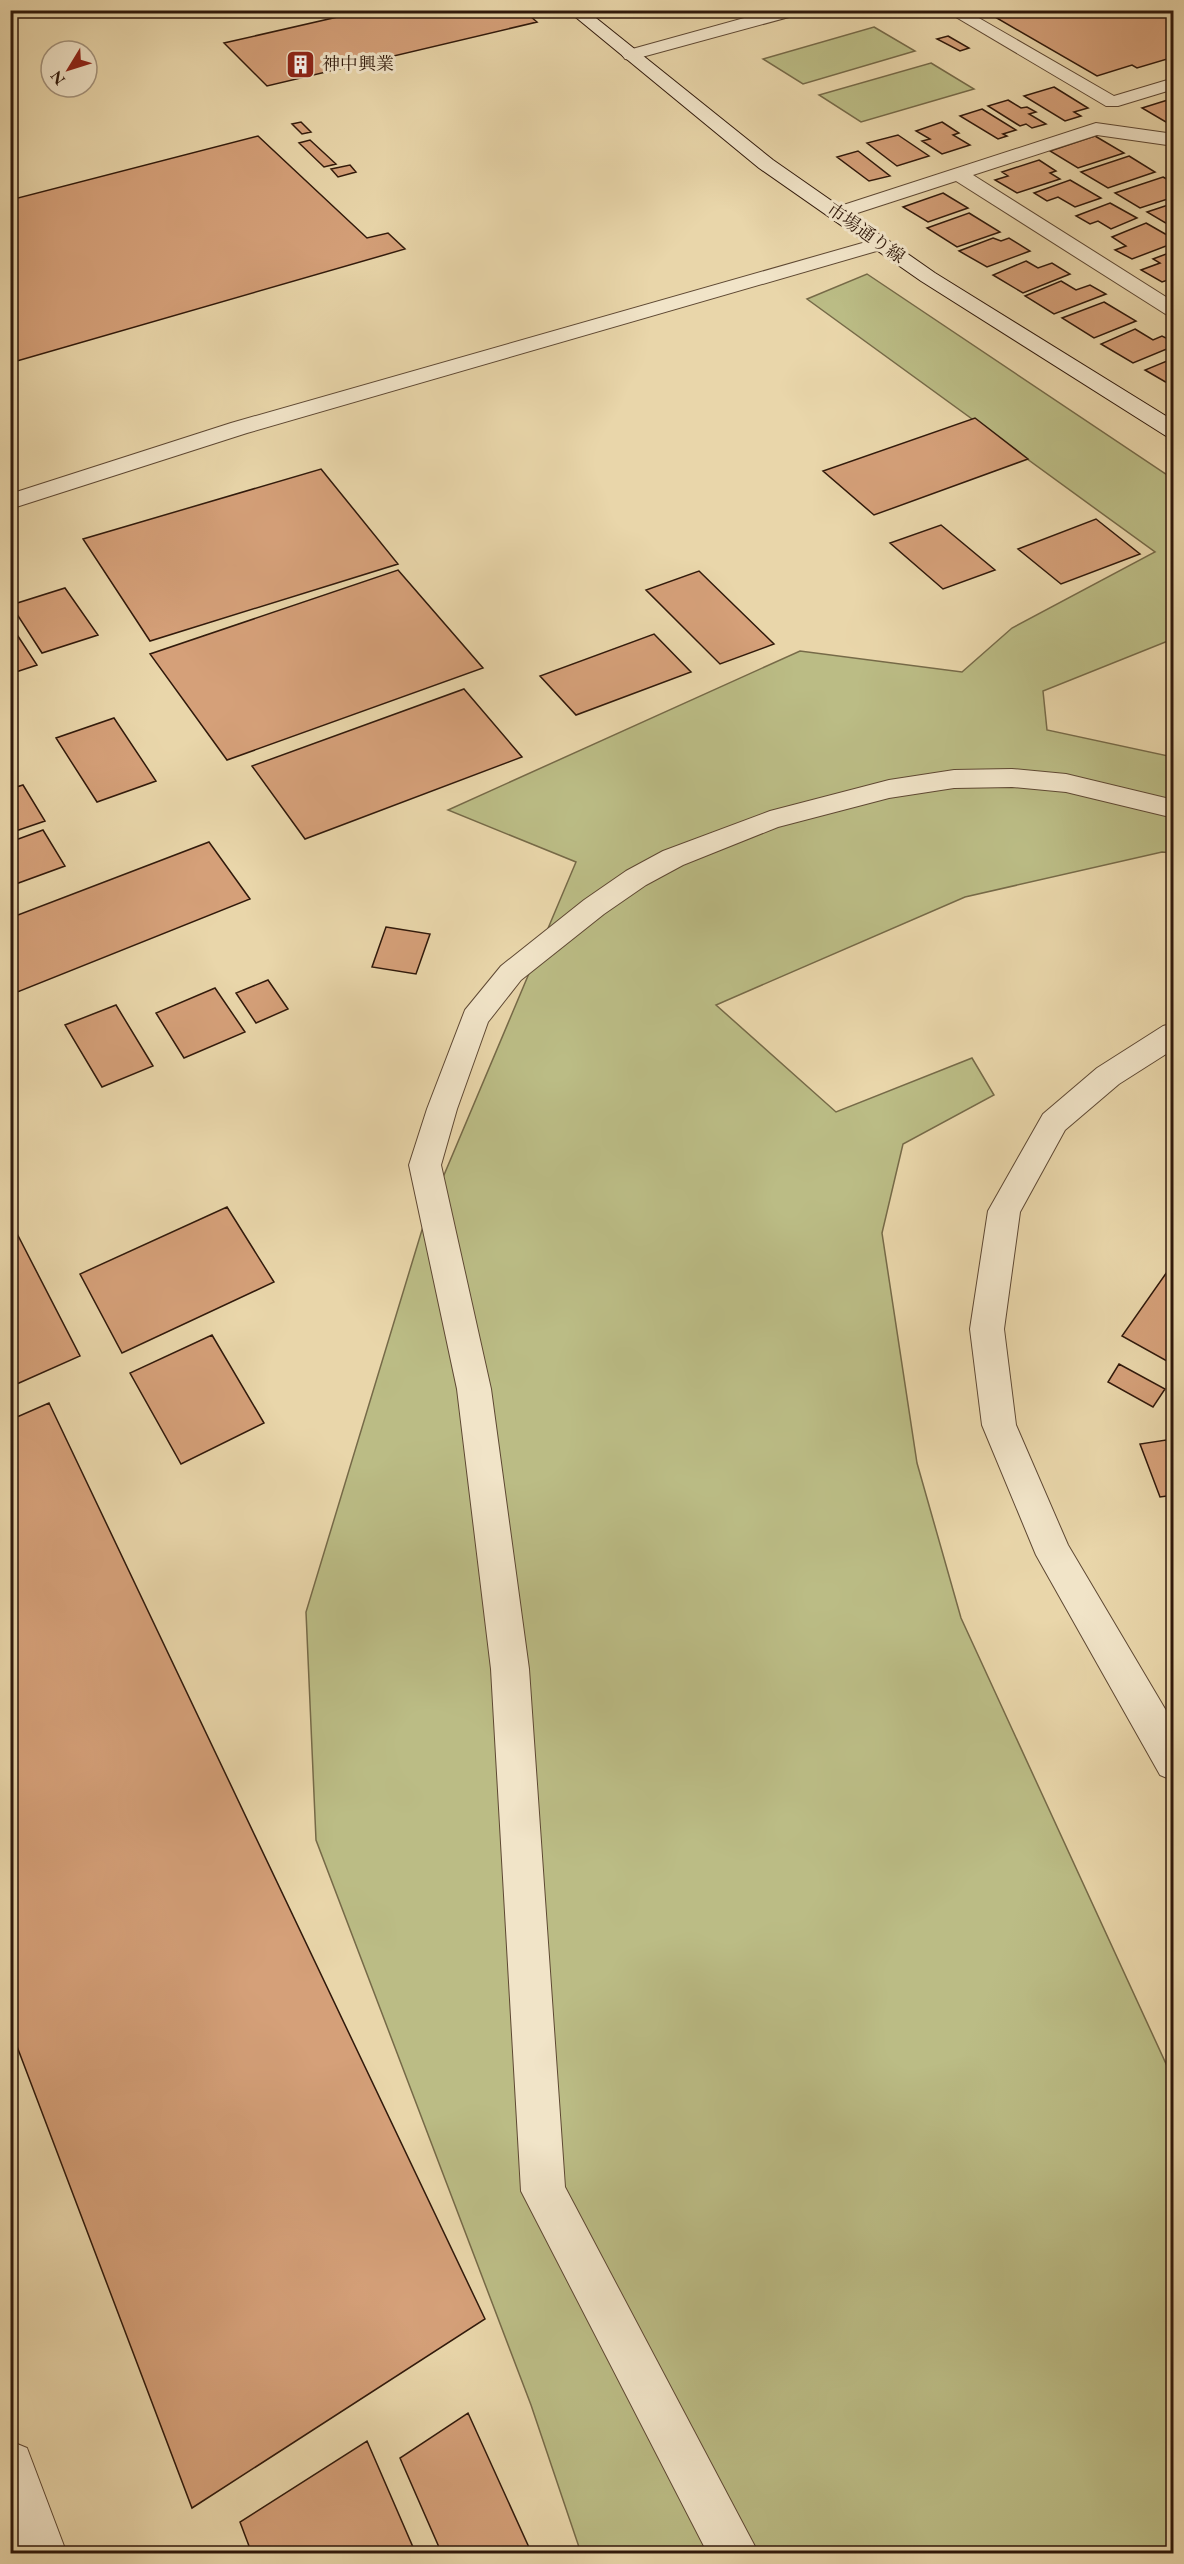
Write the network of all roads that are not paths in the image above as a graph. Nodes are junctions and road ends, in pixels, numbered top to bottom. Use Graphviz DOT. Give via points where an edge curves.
graph roads {
  1 [pos="575,10"];
  2 [pos="794,10"];
  3 [pos="952,10"];
  4 [pos="632,55"];
  5 [pos="1173,83"];
  6 [pos="1133,134"];
  7 [pos="1173,140"];
  8 [pos="1173,158"];
  9 [pos="958,174"];
  10 [pos="838,213"];
  11 [pos="880,244"];
  12 [pos="1173,311"];
  13 [pos="1173,431"];
  14 [pos="10,502"];
  15 [pos="1173,808"];
  16 [pos="1173,1035"];
  17 [pos="1173,1762"];
  18 [pos="10,2465"];
  19 [pos="43,2553"];
  20 [pos="735,2553"];
  1 -- 4 [label="street, 市場通り線"];
  2 -- 4 [label="street"];
  3 -- 5 [label="street" via="1112,102"];
  4 -- 10 [label="street, 市場通り線" via="766,164"];
  6 -- 7 [label="street"];
  6 -- 8 [label="street"];
  6 -- 9 [label="street" via="1096,129"];
  9 -- 10 [label="street"];
  9 -- 12 [label="street"];
  10 -- 11 [label="street, 市場通り線"];
  11 -- 13 [label="street, 市場通り線"];
  11 -- 14 [label="street" via="239,428"];
  15 -- 20 [label="street" via="1066,783 1012,778 954,779 889,789 770,820 673,858 594,907 511,973 475,1018 425,1165 474,1389 510,1669 543,2191"];
  16 -- 17 [label="street" via="1108,1076 1054,1122 1004,1211 987,1329 999,1425 1054,1555"];
  18 -- 19 [label="street"];
}
